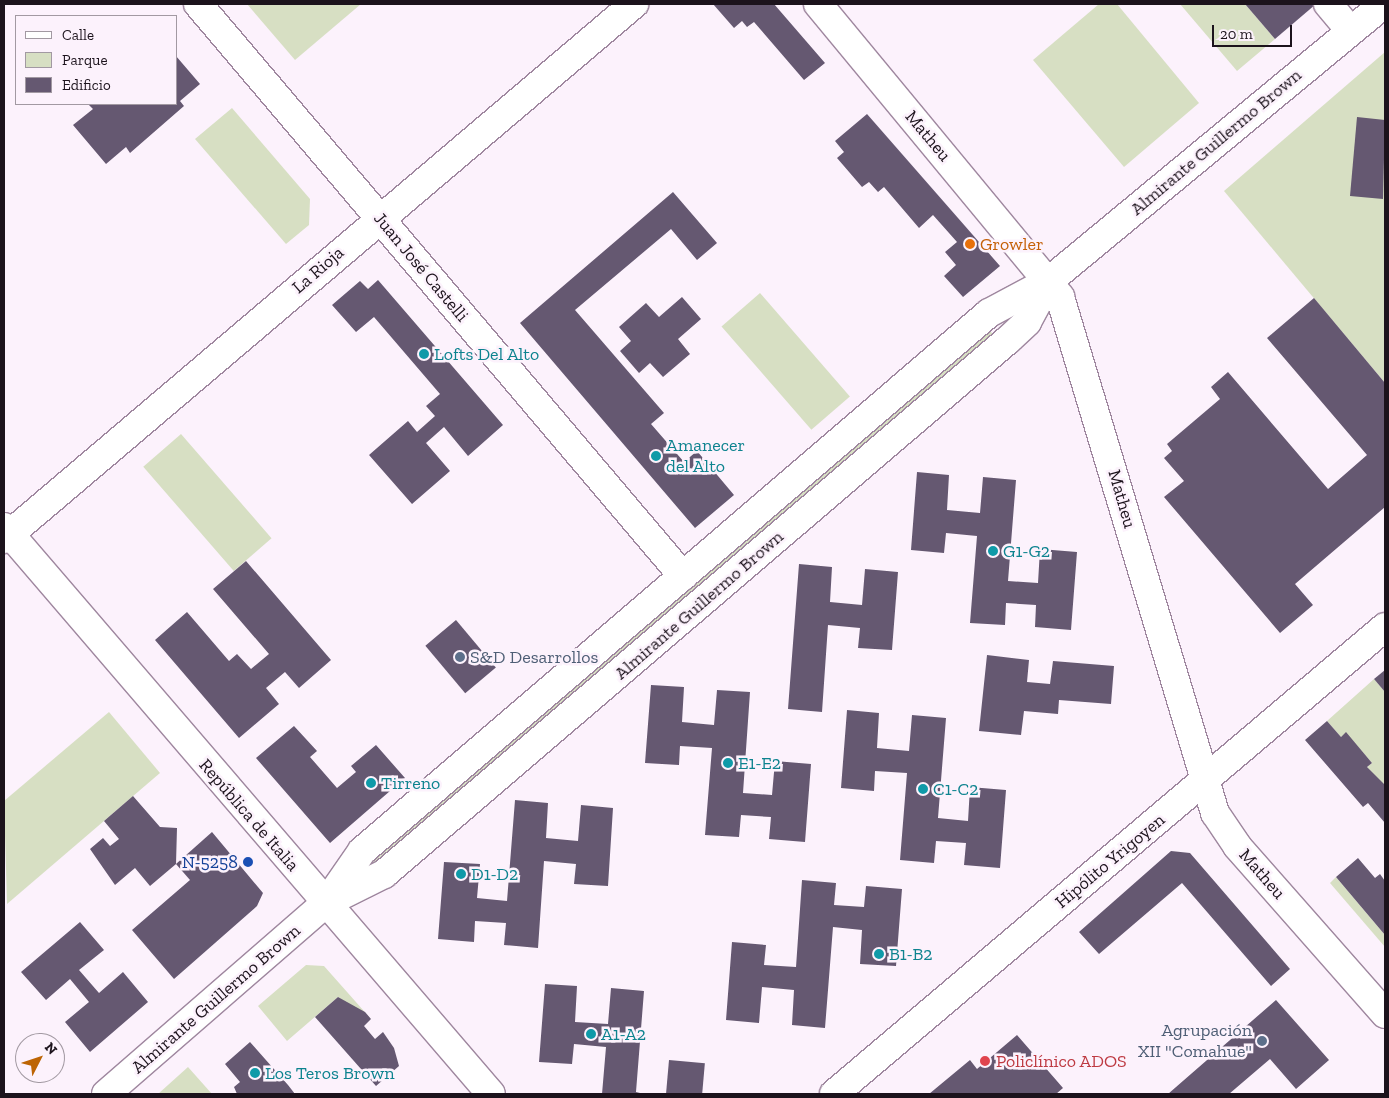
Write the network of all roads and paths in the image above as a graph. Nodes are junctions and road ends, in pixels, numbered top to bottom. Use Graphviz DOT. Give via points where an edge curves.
graph roads {
  1 [pos="198,4"];
  2 [pos="634,4"];
  3 [pos="818,4"];
  4 [pos="1328,4"];
  5 [pos="1384,4"];
  6 [pos="1351,31"];
  7 [pos="379,218"];
  8 [pos="1049,281"];
  9 [pos="5,534"];
  10 [pos="683,576"];
  11 [pos="1385,627"];
  12 [pos="1203,782"];
  13 [pos="326,903"];
  14 [pos="1385,1014"];
  15 [pos="106,1094"];
  16 [pos="491,1094"];
  17 [pos="834,1094"];
  1 -- 7 [label="street, Juan José Castelli"];
  2 -- 7 [label="street, La Rioja"];
  3 -- 8 [label="street, Matheu"];
  4 -- 6 [label="street"];
  5 -- 6 [label="street, Almirante Guillermo Brown"];
  6 -- 8 [label="street, Almirante Guillermo Brown"];
  7 -- 9 [label="street, La Rioja"];
  7 -- 10 [label="street, Juan José Castelli"];
  8 -- 10 [label="street, Almirante Guillermo Brown" via="989,313"];
  8 -- 12 [label="street, Matheu" via="1069,317"];
  8 -- 13 [label="street, Almirante Guillermo Brown" via="1027,322 1008,340 384,874"];
  9 -- 13 [label="street, República de Italia"];
  10 -- 13 [label="street, Almirante Guillermo Brown" via="362,851"];
  11 -- 12 [label="street, Hipólito Yrigoyen"];
  12 -- 14 [label="street, Matheu" via="1215,814 1237,846"];
  12 -- 17 [label="street, Hipólito Yrigoyen"];
  13 -- 15 [label="street, Almirante Guillermo Brown"];
  13 -- 16 [label="street, República de Italia"];
}
